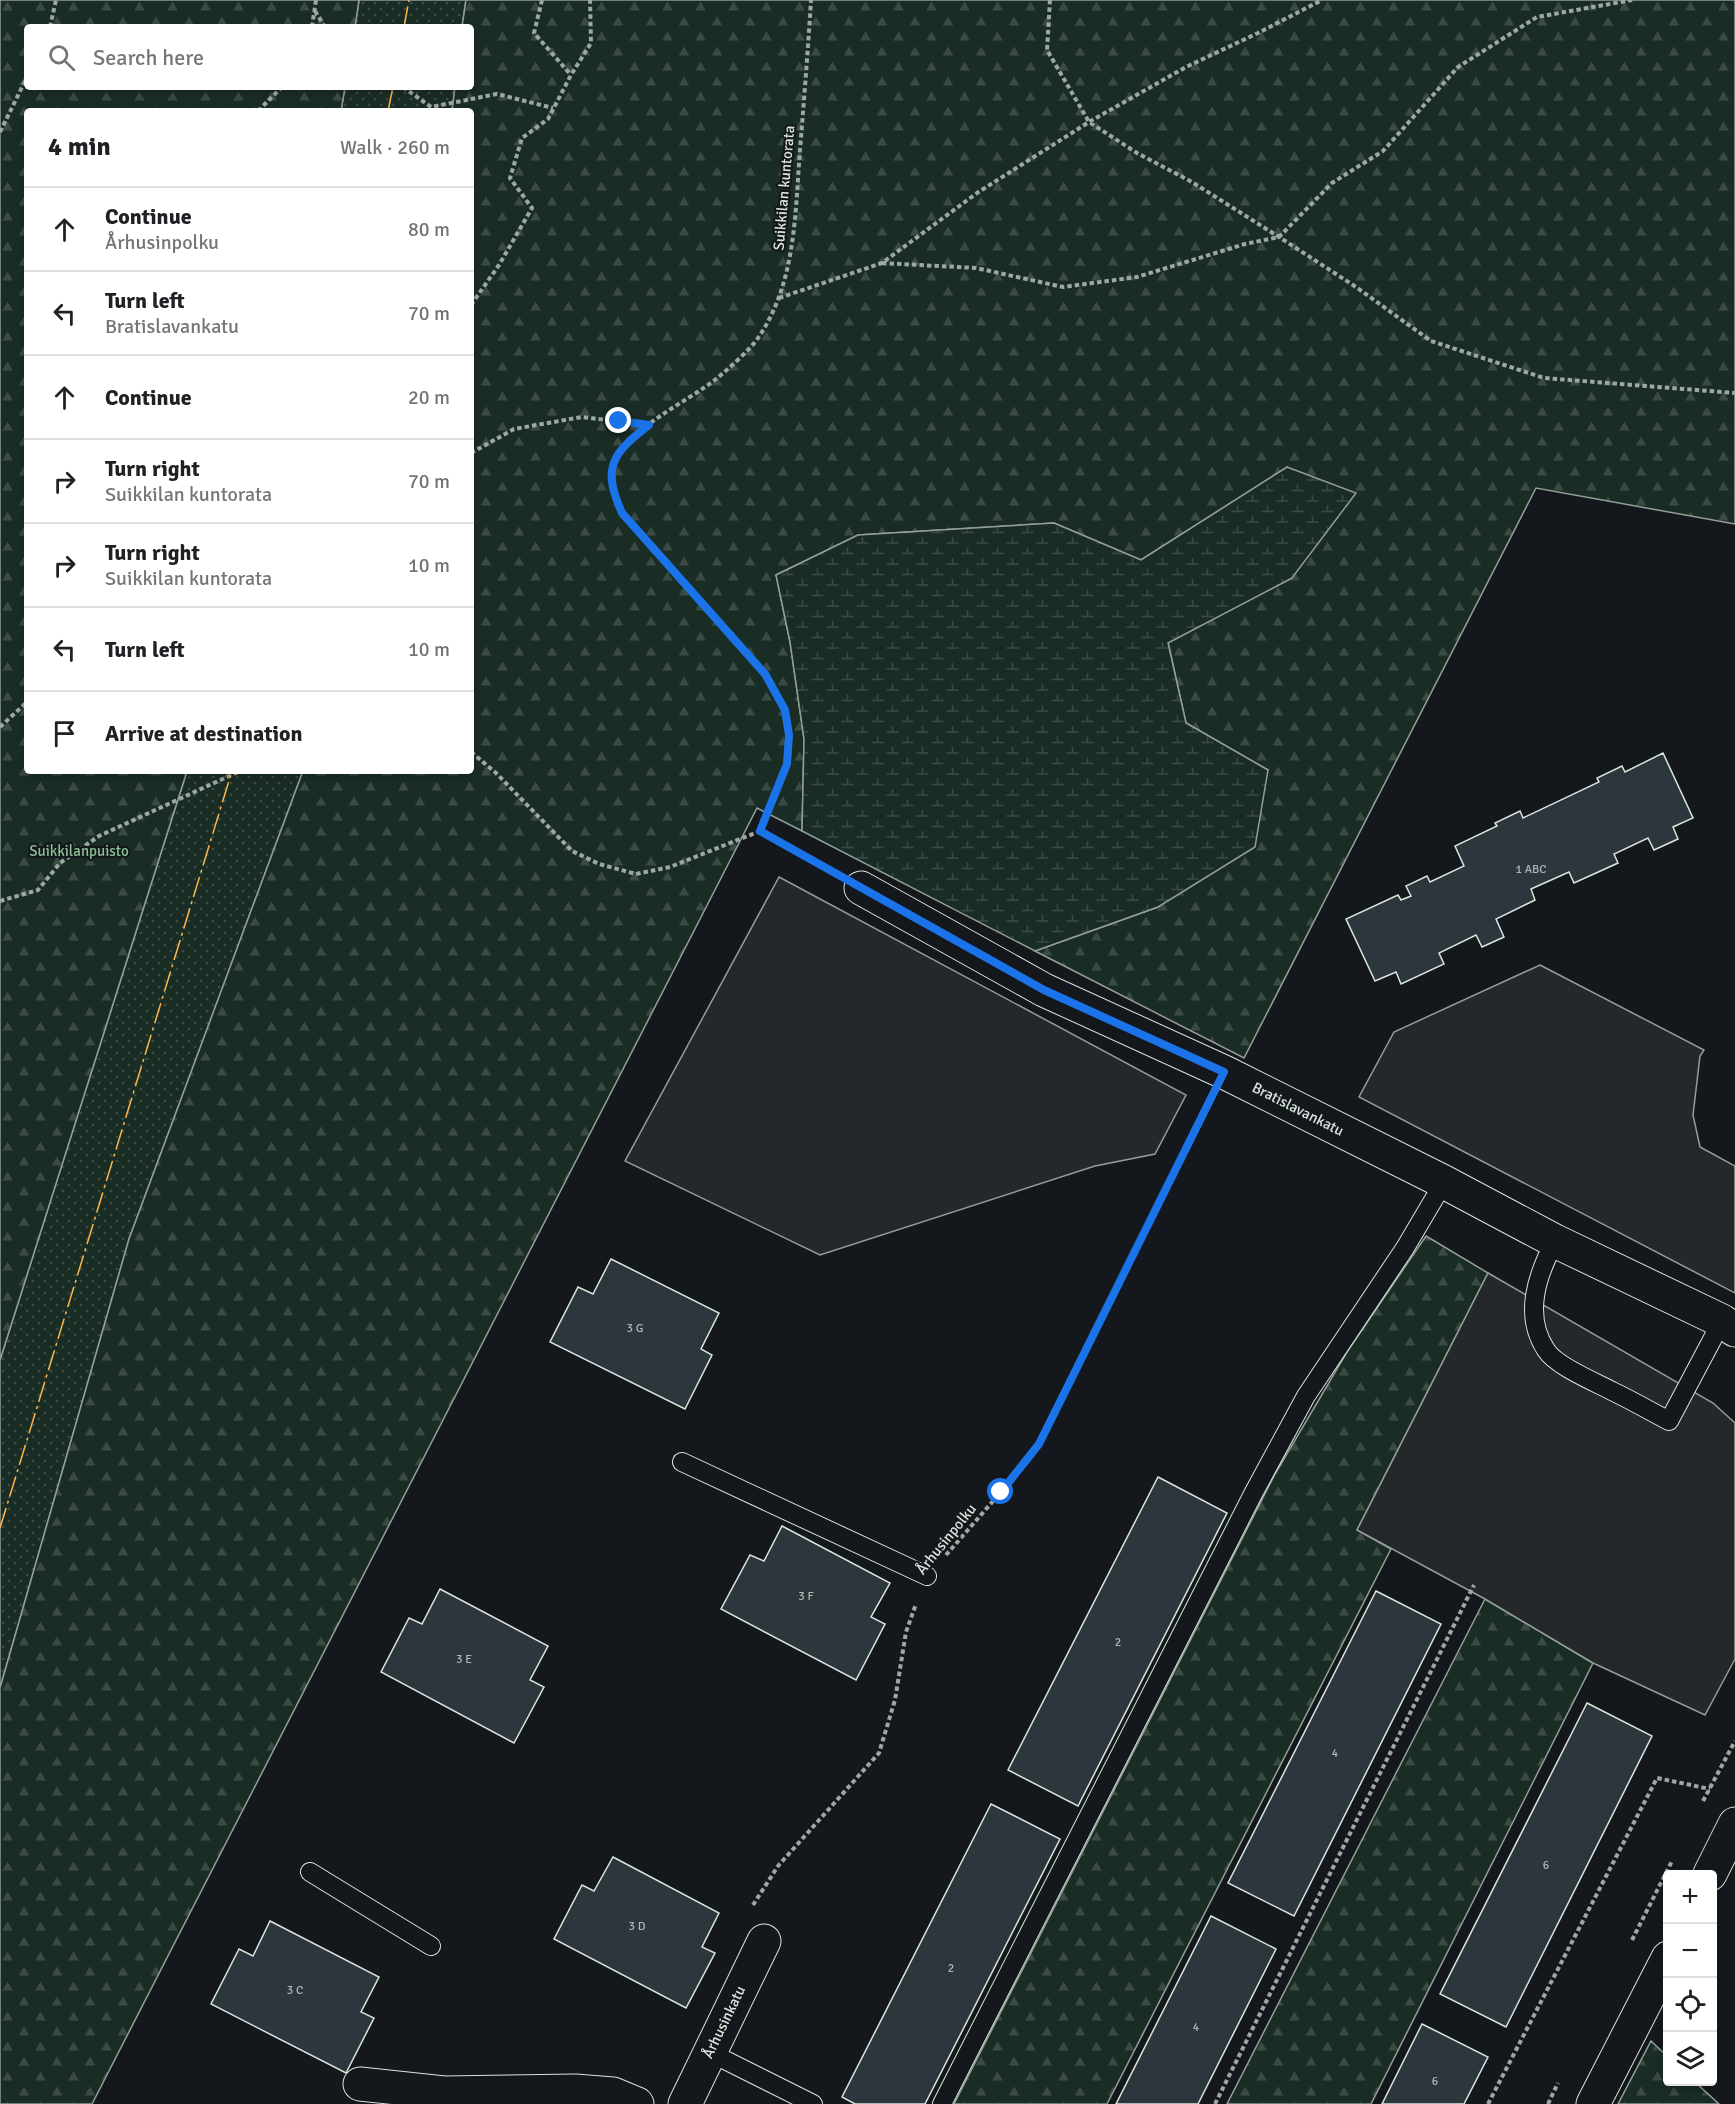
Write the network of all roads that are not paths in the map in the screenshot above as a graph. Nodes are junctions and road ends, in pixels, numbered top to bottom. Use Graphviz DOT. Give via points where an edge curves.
graph roads {
  1 [pos="861,888"];
  2 [pos="1444,1182"];
  3 [pos="1555,1241"];
  4 [pos="1729,1325"];
  5 [pos="682,1462"];
  6 [pos="927,1576"];
  7 [pos="310,1872"];
  8 [pos="764,1941"];
  9 [pos="431,1946"];
  10 [pos="1663,1968"];
  11 [pos="709,2052"];
  12 [pos="360,2084"];
  13 [pos="637,2104"];
  14 [pos="685,2104"];
  15 [pos="813,2104"];
  16 [pos="942,2104"];
  17 [pos="1593,2104"];
  1 -- 2 [label="street, Bratislavankatu" via="1044,990 1224,1072"];
  2 -- 3 [label="street, Bratislavankatu"];
  2 -- 16 [label="lane" via="1306,1396"];
  3 -- 4 [label="street, Bratislavankatu"];
  3 -- 4 [label="lane" via="1542,1265 1534,1302 1536,1329 1546,1352 1570,1370 1669,1421"];
  5 -- 6 [label="lane"];
  7 -- 9 [label="lane"];
  8 -- 11 [label="street, Århusinkatu"];
  10 -- 17 [label="street"];
  11 -- 14 [label="street, Århusinkatu"];
  11 -- 15 [label="lane"];
  12 -- 13 [label="street" via="444,2093 575,2091 613,2094"];
}
